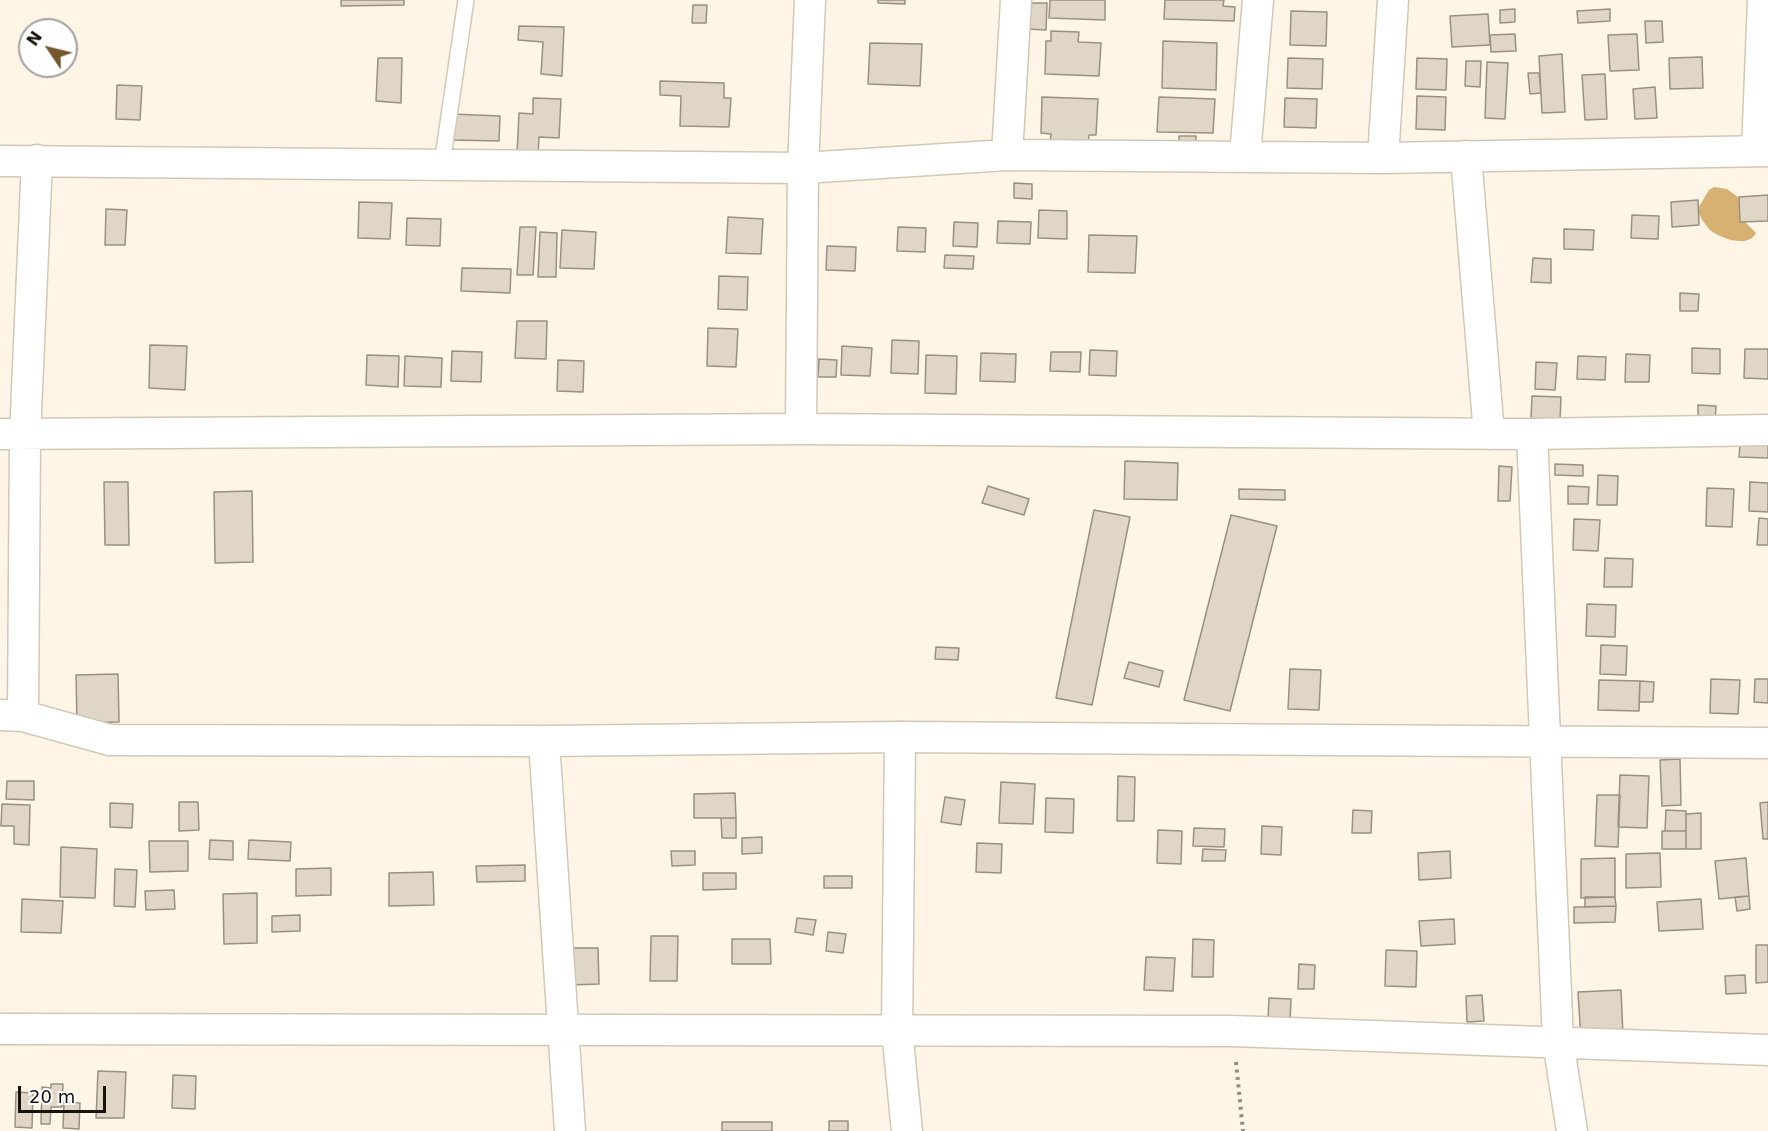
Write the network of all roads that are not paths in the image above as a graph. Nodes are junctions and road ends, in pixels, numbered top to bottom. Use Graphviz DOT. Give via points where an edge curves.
graph roads {
  1 [pos="466,0"];
  2 [pos="810,0"];
  3 [pos="1016,0"];
  4 [pos="1258,0"];
  5 [pos="1393,0"];
  6 [pos="1763,0"];
  7 [pos="1762,151"];
  8 [pos="1007,155"];
  9 [pos="1245,156"];
  10 [pos="1466,156"];
  11 [pos="1383,158"];
  12 [pos="37,160"];
  13 [pos="0,161"];
  14 [pos="442,164"];
  15 [pos="803,168"];
  16 [pos="801,429"];
  17 [pos="1768,430"];
  18 [pos="1489,434"];
  19 [pos="1532,434"];
  20 [pos="12,435"];
  21 [pos="12,716"];
  22 [pos="900,737"];
  23 [pos="544,741"];
  24 [pos="1544,742"];
  25 [pos="1768,743"];
  26 [pos="562,1028"];
  27 [pos="0,1029"];
  28 [pos="897,1030"];
  29 [pos="1558,1041"];
  30 [pos="1768,1050"];
  31 [pos="570,1131"];
  32 [pos="907,1131"];
  33 [pos="1572,1131"];
  1 -- 14 [label="lane"];
  2 -- 15 [label="street"];
  3 -- 8 [label="street"];
  4 -- 9 [label="street"];
  5 -- 11 [label="street"];
  6 -- 7 [label="street"];
  7 -- 10 [label="street"];
  8 -- 9 [label="street"];
  8 -- 15 [label="street"];
  9 -- 11 [label="street"];
  10 -- 11 [label="street"];
  10 -- 18 [label="street"];
  12 -- 13 [label="street"];
  12 -- 14 [label="street"];
  12 -- 20 [label="street"];
  14 -- 15 [label="street"];
  15 -- 16 [label="street"];
  16 -- 18 [label="street"];
  16 -- 20 [label="street"];
  17 -- 19 [label="street"];
  18 -- 19 [label="street"];
  19 -- 24 [label="street"];
  20 -- 21 [label="street"];
  21 -- 23 [label="street" via="110,740"];
  22 -- 23 [label="street"];
  22 -- 24 [label="street"];
  22 -- 28 [label="street"];
  23 -- 26 [label="street"];
  24 -- 25 [label="street"];
  24 -- 29 [label="street"];
  26 -- 27 [label="street"];
  26 -- 28 [label="street"];
  26 -- 31 [label="street"];
  28 -- 29 [label="street" via="1232,1031"];
  28 -- 32 [label="street"];
  29 -- 30 [label="street"];
  29 -- 33 [label="street"];
}
